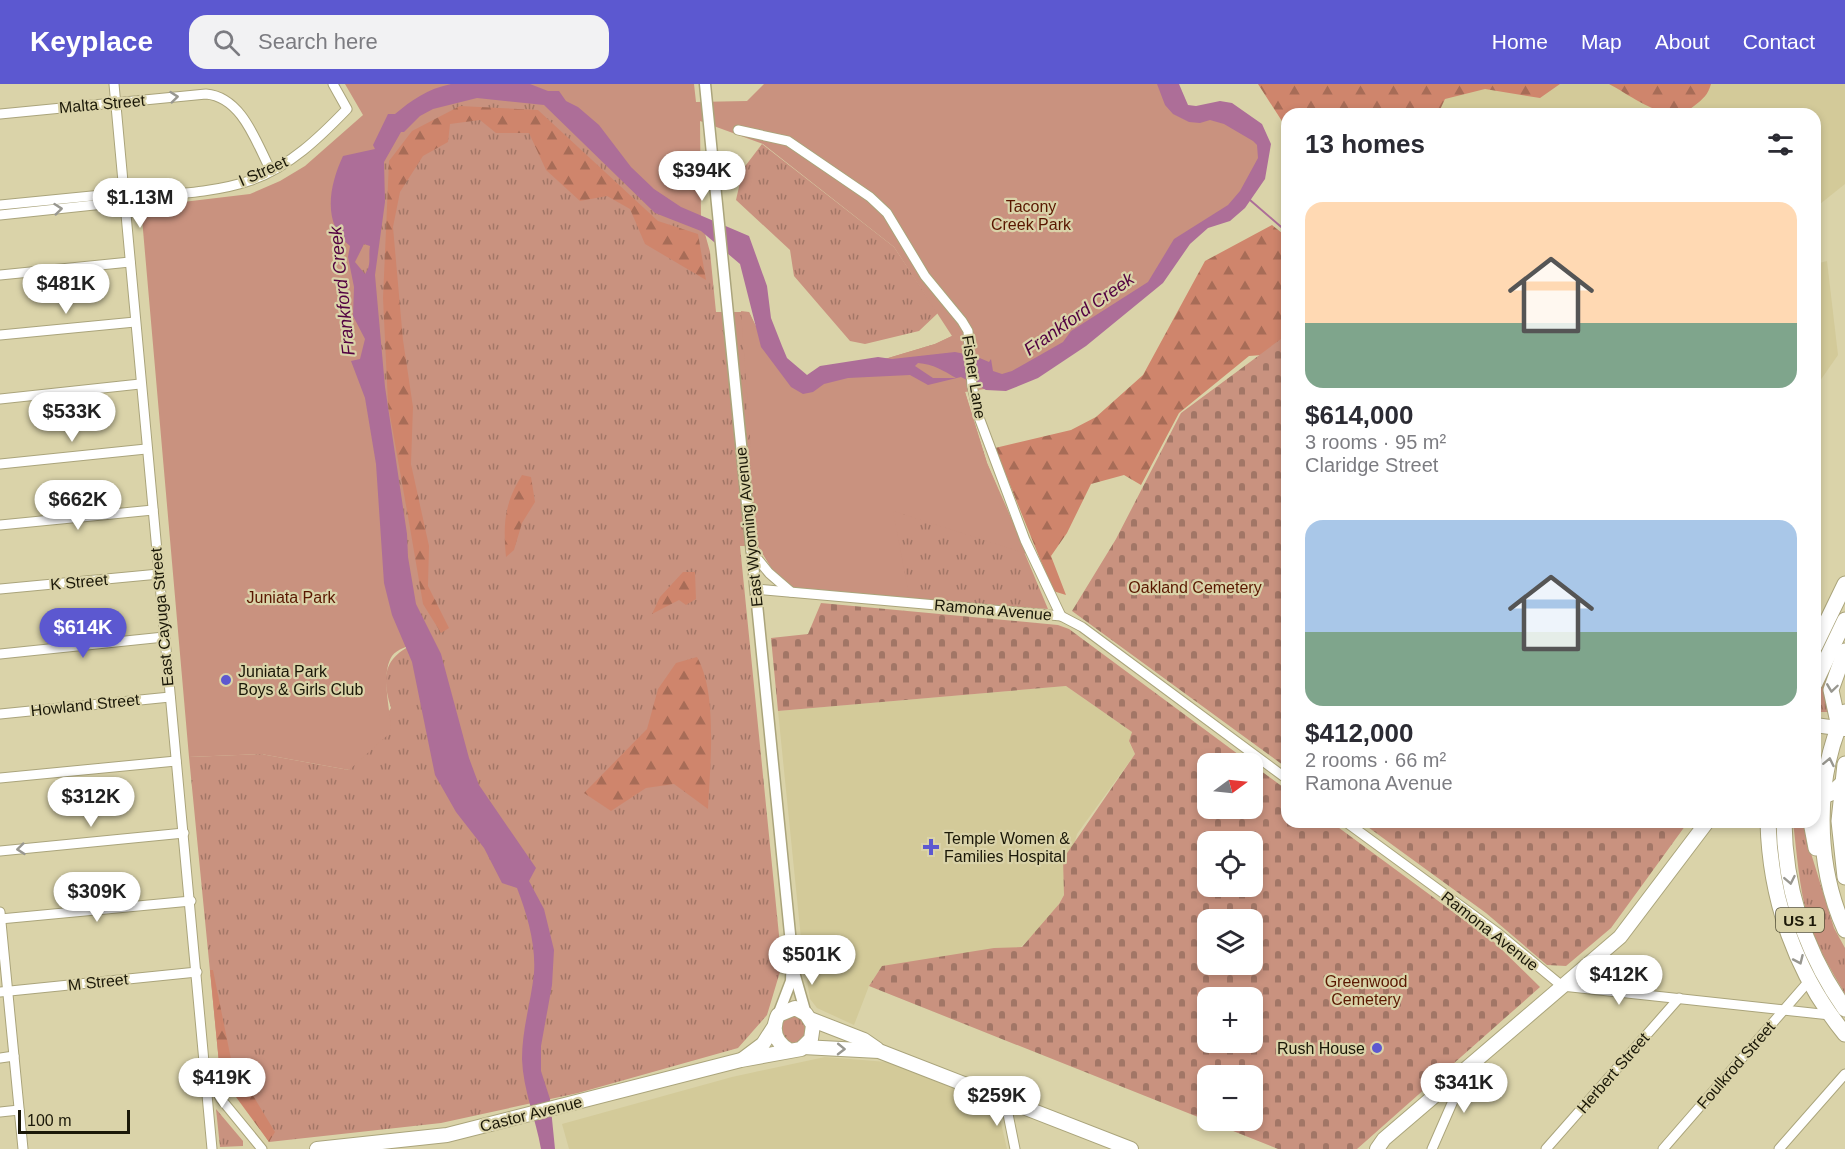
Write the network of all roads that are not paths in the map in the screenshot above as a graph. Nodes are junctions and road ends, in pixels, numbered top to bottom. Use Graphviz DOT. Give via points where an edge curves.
graph roads {
  1 [pos="114,84"];
  2 [pos="333,84"];
  3 [pos="705,84"];
  4 [pos="116,103"];
  5 [pos="0,114"];
  6 [pos="738,130"];
  7 [pos="272,171"];
  8 [pos="124,198"];
  9 [pos="0,205"];
  10 [pos="0,215"];
  11 [pos="130,262"];
  12 [pos="0,274"];
  13 [pos="135,322"];
  14 [pos="0,335"];
  15 [pos="140,384"];
  16 [pos="0,399"];
  17 [pos="146,449"];
  18 [pos="0,464"];
  19 [pos="153,510"];
  20 [pos="0,525"];
  21 [pos="751,551"];
  22 [pos="159,574"];
  23 [pos="1845,584"];
  24 [pos="0,589"];
  25 [pos="755,589"];
  26 [pos="791,592"];
  27 [pos="1061,616"];
  28 [pos="1845,620"];
  29 [pos="1821,634"];
  30 [pos="164,637"];
  31 [pos="1845,651"];
  32 [pos="0,654"];
  33 [pos="1821,670"];
  34 [pos="170,697"];
  35 [pos="1845,712"];
  36 [pos="0,714"];
  37 [pos="1821,726"];
  38 [pos="1842,728"];
  39 [pos="176,761"];
  40 [pos="1845,764"];
  41 [pos="1281,775"];
  42 [pos="0,778"];
  43 [pos="1842,784"];
  44 [pos="1821,793"];
  45 [pos="1821,798"];
  46 [pos="1821,816"];
  47 [pos="1354,828"];
  48 [pos="1703,828"];
  49 [pos="1768,828"];
  50 [pos="1785,828"];
  51 [pos="1812,828"];
  52 [pos="184,833"];
  53 [pos="0,851"];
  54 [pos="1845,877"];
  55 [pos="1828,879"];
  56 [pos="191,901"];
  57 [pos="0,912"];
  58 [pos="0,919"];
  59 [pos="1845,930"];
  60 [pos="793,969"];
  61 [pos="197,972"];
  62 [pos="1809,981"];
  63 [pos="1562,986"];
  64 [pos="3,992"];
  65 [pos="1679,998"];
  66 [pos="1845,1009"];
  67 [pos="1784,1010"];
  68 [pos="808,1016"];
  69 [pos="1830,1016"];
  70 [pos="776,1021"];
  71 [pos="1845,1034"];
  72 [pos="803,1047"];
  73 [pos="789,1050"];
  74 [pos="879,1051"];
  75 [pos="14,1056"];
  76 [pos="0,1058"];
  77 [pos="741,1060"];
  78 [pos="1468,1068"];
  79 [pos="206,1072"];
  80 [pos="1845,1074"];
  81 [pos="1005,1100"];
  82 [pos="19,1110"];
  83 [pos="0,1112"];
  84 [pos="1380,1144"];
  85 [pos="22,1149"];
  86 [pos="212,1149"];
  87 [pos="262,1149"];
  88 [pos="317,1149"];
  89 [pos="1015,1149"];
  90 [pos="1131,1149"];
  91 [pos="1366,1149"];
  92 [pos="1432,1149"];
  93 [pos="1546,1149"];
  94 [pos="1663,1149"];
  95 [pos="1779,1149"];
  1 -- 4 [label="street, East Cayuga Street"];
  2 -- 7 [label="street, I Street" via="347,109 298,155"];
  3 -- 21 [label="street, East Wyoming Avenue"];
  4 -- 5 [label="street, Malta Street"];
  4 -- 7 [label="street, Malta Street, one-way" via="218,95 236,107"];
  4 -- 8 [label="street, East Cayuga Street"];
  6 -- 27 [label="street, Fisher Lane" via="788,141 870,196 887,213 925,276 962,321 968,331 972,386 980,420 1025,540"];
  7 -- 8 [label="street, I Street" via="221,188"];
  8 -- 9 [label="street, I Street" via="112,194"];
  10 -- 8 [label="street, I Street, one-way" via="113,203"];
  8 -- 11 [label="street, East Cayuga Street"];
  11 -- 12 [label="street"];
  11 -- 13 [label="street, East Cayuga Street"];
  13 -- 14 [label="street"];
  13 -- 15 [label="street, East Cayuga Street"];
  15 -- 16 [label="street"];
  15 -- 17 [label="street, East Cayuga Street"];
  17 -- 18 [label="street"];
  17 -- 19 [label="street, East Cayuga Street"];
  19 -- 20 [label="street"];
  19 -- 22 [label="street, East Cayuga Street"];
  21 -- 25 [label="street, East Wyoming Avenue"];
  21 -- 26 [label="street"];
  22 -- 24 [label="street, K Street"];
  22 -- 30 [label="street, East Cayuga Street"];
  23 -- 29 [label="highway"];
  25 -- 26 [label="street, Ramona Avenue"];
  25 -- 60 [label="street, East Wyoming Avenue"];
  26 -- 27 [label="street, Ramona Avenue"];
  27 -- 41 [label="street, Ramona Avenue" via="1082,627"];
  28 -- 33 [label="highway"];
  30 -- 32 [label="street"];
  30 -- 34 [label="street, East Cayuga Street"];
  31 -- 38 [label="highway, one-way" via="1831,690"];
  34 -- 36 [label="street, Howland Street"];
  34 -- 39 [label="street, East Cayuga Street"];
  35 -- 38 [label="highway, US 1"];
  37 -- 38 [label="main road"];
  44 -- 38 [label="highway, US 1, one-way"];
  39 -- 42 [label="street"];
  39 -- 52 [label="street, East Cayuga Street"];
  40 -- 43 [label="highway"];
  43 -- 45 [label="main road"];
  43 -- 54 [label="highway" via="1839,832"];
  46 -- 55 [label="highway, US 1"];
  47 -- 63 [label="street, Ramona Avenue"];
  48 -- 63 [label="main road" via="1625,932"];
  49 -- 62 [label="highway, US 1, one-way" via="1770,862 1779,904"];
  50 -- 66 [label="highway, US 1, one-way" via="1789,874 1802,926 1824,975"];
  51 -- 55 [label="highway"];
  52 -- 53 [label="street, one-way"];
  52 -- 56 [label="street, East Cayuga Street"];
  55 -- 59 [label="highway, US 1"];
  56 -- 58 [label="street"];
  56 -- 61 [label="street, East Cayuga Street"];
  57 -- 58 [label="street"];
  58 -- 64 [label="street"];
  60 -- 68 [label="street, East Wyoming Avenue"];
  60 -- 70 [label="street, East Wyoming Avenue"];
  61 -- 64 [label="street, M Street"];
  61 -- 79 [label="street, East Cayuga Street"];
  62 -- 67 [label="street, Foulkrod Street"];
  62 -- 69 [label="highway, US 1"];
  63 -- 65 [label="street"];
  63 -- 78 [label="main road"];
  64 -- 75 [label="street"];
  65 -- 67 [label="street"];
  65 -- 93 [label="street, Herbert Street"];
  67 -- 69 [label="street"];
  67 -- 94 [label="street, Foulkrod Street"];
  68 -- 70 [label="main road" via="795,1008"];
  68 -- 72 [label="main road" via="813,1032"];
  68 -- 74 [label="main road" via="864,1040"];
  69 -- 71 [label="highway, US 1"];
  70 -- 73 [label="main road" via="777,1041"];
  70 -- 77 [label="main road, Castor Avenue" via="763,1044"];
  72 -- 73 [label="main road"];
  72 -- 74 [label="main road, one-way"];
  73 -- 77 [label="main road, Castor Avenue"];
  74 -- 81 [label="main road"];
  75 -- 76 [label="street"];
  75 -- 82 [label="street"];
  77 -- 88 [label="main road, Castor Avenue" via="447,1135"];
  78 -- 84 [label="main road"];
  78 -- 92 [label="street"];
  79 -- 86 [label="street, East Cayuga Street"];
  79 -- 87 [label="street" via="221,1099"];
  80 -- 95 [label="street"];
  81 -- 89 [label="street"];
  81 -- 90 [label="main road"];
  82 -- 83 [label="street"];
  82 -- 85 [label="street"];
  84 -- 91 [label="main road"];
}
